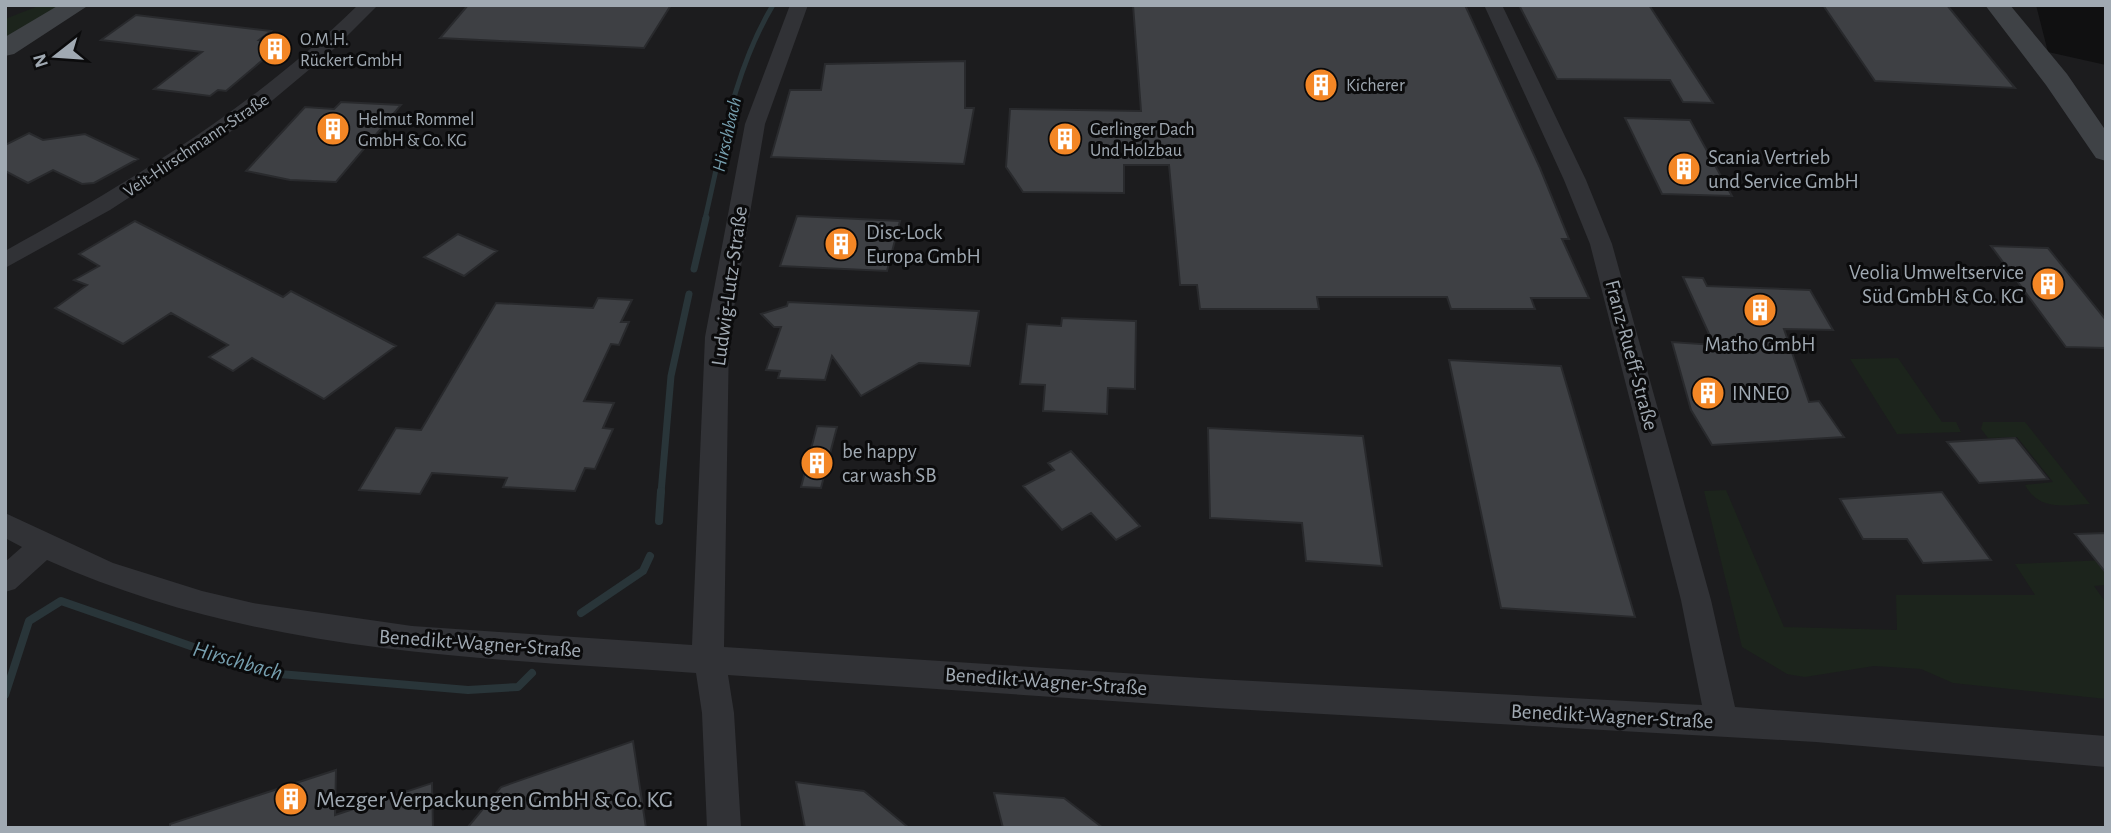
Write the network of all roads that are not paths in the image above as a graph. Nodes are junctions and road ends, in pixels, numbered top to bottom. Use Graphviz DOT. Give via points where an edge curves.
graph roads {
  1 [pos="77,5"];
  2 [pos="369,5"];
  3 [pos="799,5"];
  4 [pos="1493,5"];
  5 [pos="1997,5"];
  6 [pos="5,48"];
  7 [pos="2106,152"];
  8 [pos="5,261"];
  9 [pos="5,524"];
  10 [pos="43,546"];
  11 [pos="5,580"];
  12 [pos="710,658"];
  13 [pos="1722,722"];
  14 [pos="2106,752"];
  15 [pos="724,828"];
  1 -- 6 [label="street"];
  2 -- 8 [label="street, Veit-Hirschmann-Straße" via="322,53 229,126 110,203"];
  3 -- 12 [label="street, Ludwig-Lutz-Straße" via="755,124 717,337"];
  4 -- 13 [label="street, Franz-Rueff-Straße" via="1601,244 1696,600"];
  5 -- 7 [label="street" via="2057,80"];
  9 -- 10 [label="street, Benedikt-Wagner-Straße"];
  10 -- 11 [label="street"];
  10 -- 12 [label="street, Benedikt-Wagner-Straße" via="106,574 215,610 338,631"];
  12 -- 13 [label="street, Benedikt-Wagner-Straße"];
  12 -- 15 [label="street, Ludwig-Lutz-Straße"];
  13 -- 14 [label="street, Benedikt-Wagner-Straße"];
}
